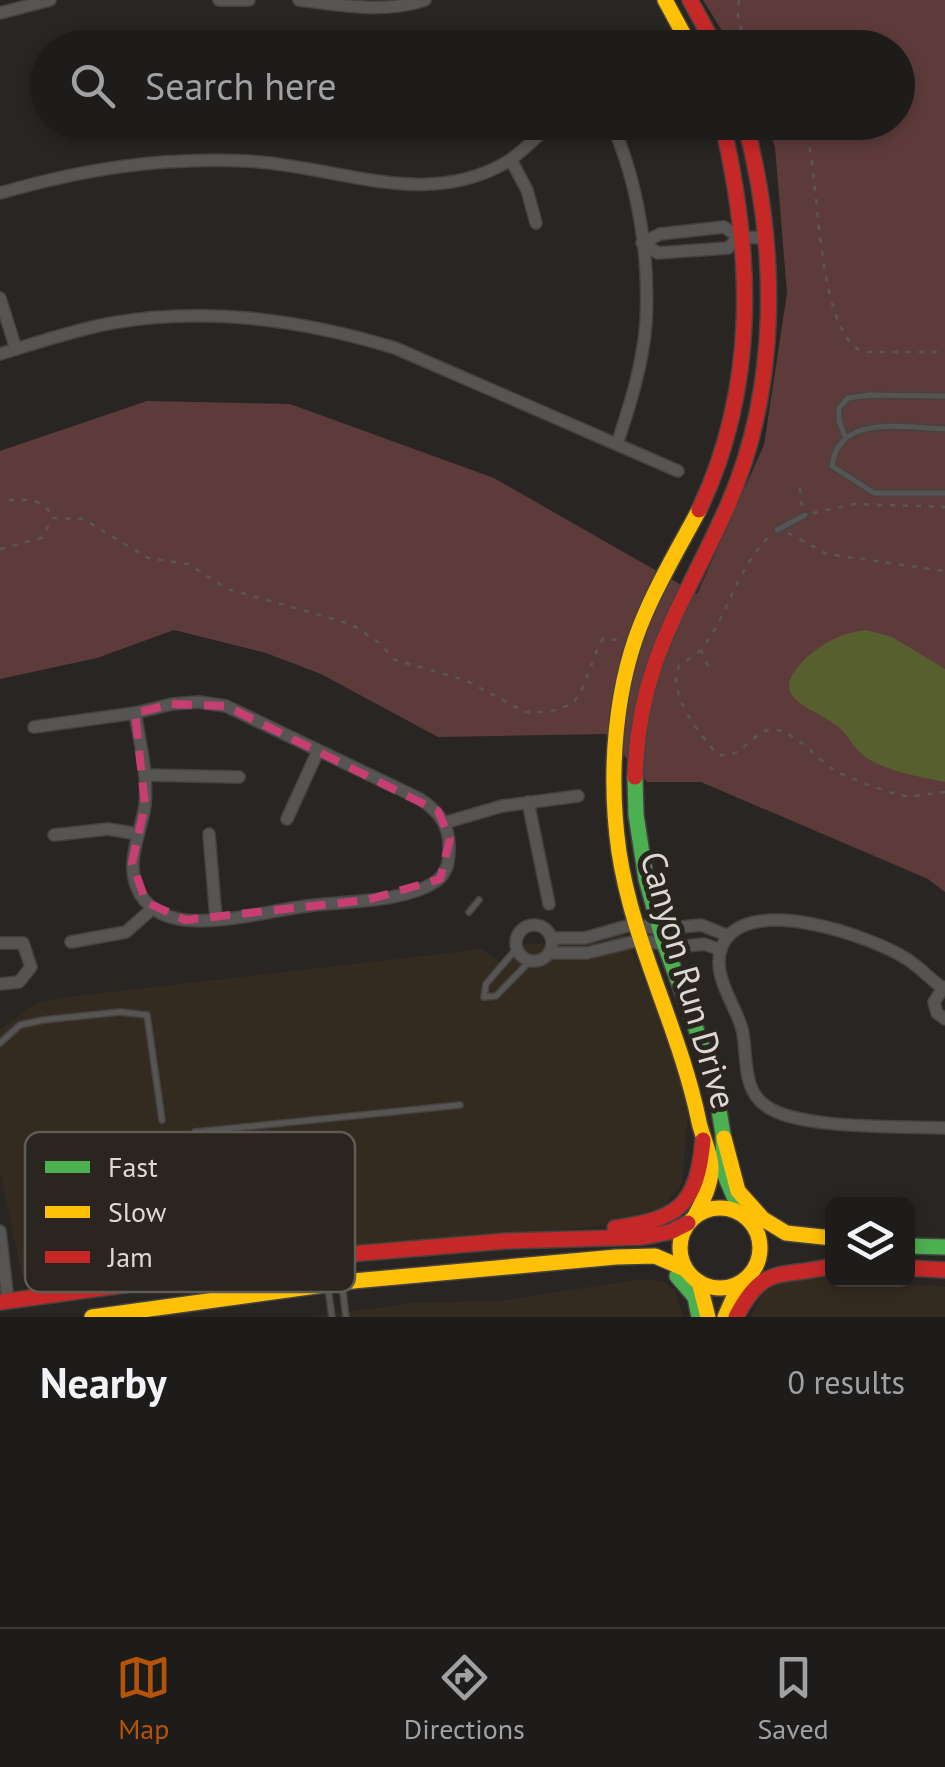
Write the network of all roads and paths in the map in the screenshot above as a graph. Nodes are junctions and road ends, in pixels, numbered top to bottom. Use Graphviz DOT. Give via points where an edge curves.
graph roads {
  1 [pos="50,0"];
  2 [pos="219,0"];
  3 [pos="248,0"];
  4 [pos="299,0"];
  5 [pos="425,0"];
  6 [pos="664,0"];
  7 [pos="690,0"];
  8 [pos="739,0"];
  9 [pos="0,14"];
  10 [pos="682,30"];
  11 [pos="706,30"];
  12 [pos="741,30"];
  13 [pos="533,140"];
  14 [pos="619,140"];
  15 [pos="725,140"];
  16 [pos="750,140"];
  17 [pos="808,140"];
  18 [pos="510,160"];
  19 [pos="0,193"];
  20 [pos="536,223"];
  21 [pos="742,238"];
  22 [pos="766,238"];
  23 [pos="642,244"];
  24 [pos="0,298"];
  25 [pos="16,349"];
  26 [pos="945,352"];
  27 [pos="0,354"];
  28 [pos="945,396"];
  29 [pos="945,429"];
  30 [pos="846,436"];
  31 [pos="617,444"];
  32 [pos="716,470"];
  33 [pos="678,471"];
  34 [pos="739,479"];
  35 [pos="800,488"];
  36 [pos="945,494"];
  37 [pos="9,500"];
  38 [pos="945,507"];
  39 [pos="804,515"];
  40 [pos="54,518"];
  41 [pos="777,530"];
  42 [pos="0,549"];
  43 [pos="945,571"];
  44 [pos="621,641"];
  45 [pos="700,650"];
  46 [pos="669,664"];
  47 [pos="708,666"];
  48 [pos="678,668"];
  49 [pos="136,713"];
  50 [pos="34,728"];
  51 [pos="318,751"];
  52 [pos="145,776"];
  53 [pos="240,778"];
  54 [pos="945,792"];
  55 [pos="578,796"];
  56 [pos="528,802"];
  57 [pos="287,820"];
  58 [pos="444,823"];
  59 [pos="138,834"];
  60 [pos="209,834"];
  61 [pos="54,835"];
  62 [pos="479,900"];
  63 [pos="549,904"];
  64 [pos="153,908"];
  65 [pos="469,912"];
  66 [pos="216,919"];
  67 [pos="650,934"];
  68 [pos="729,936"];
  69 [pos="552,938"];
  70 [pos="70,942"];
  71 [pos="0,943"];
  72 [pos="517,948"];
  73 [pos="720,950"];
  74 [pos="549,953"];
  75 [pos="530,960"];
  76 [pos="0,984"];
  77 [pos="943,988"];
  78 [pos="945,1020"];
  79 [pos="0,1042"];
  80 [pos="460,1105"];
  81 [pos="162,1120"];
  82 [pos="945,1128"];
  83 [pos="195,1132"];
  84 [pos="724,1138"];
  85 [pos="703,1140"];
  86 [pos="741,1213"];
  87 [pos="691,1219"];
  88 [pos="754,1227"];
  89 [pos="0,1232"];
  90 [pos="596,1236"];
  91 [pos="825,1239"];
  92 [pos="825,1243"];
  93 [pos="915,1246"];
  94 [pos="945,1247"];
  95 [pos="355,1254"];
  96 [pos="594,1261"];
  97 [pos="825,1263"];
  98 [pos="685,1268"];
  99 [pos="825,1268"];
  100 [pos="915,1268"];
  101 [pos="945,1270"];
  102 [pos="746,1278"];
  103 [pos="355,1282"];
  104 [pos="699,1282"];
  105 [pos="103,1292"];
  106 [pos="276,1292"];
  107 [pos="334,1292"];
  108 [pos="338,1292"];
  109 [pos="6,1307"];
  110 [pos="92,1317"];
  111 [pos="332,1317"];
  112 [pos="346,1317"];
  113 [pos="699,1317"];
  114 [pos="708,1317"];
  115 [pos="725,1317"];
  116 [pos="736,1317"];
  1 -- 9 [label="street"];
  2 -- 3 [label="street"];
  4 -- 5 [label="street" via="374,8"];
  6 -- 10 [label="street"];
  7 -- 11 [label="street"];
  8 -- 12 [label="path"];
  13 -- 18 [label="street"];
  14 -- 23 [label="street"];
  15 -- 21 [label="street, Canyon Run Drive"];
  16 -- 22 [label="street, Canyon Run Drive"];
  17 -- 26 [label="path" via="838,326 863,352"];
  18 -- 19 [label="street" via="451,184 402,186 251,161 171,160 70,174"];
  18 -- 20 [label="street"];
  21 -- 22 [label="street"];
  21 -- 23 [label="street" via="724,227 660,234"];
  21 -- 23 [label="street" via="728,248 658,254"];
  21 -- 32 [label="street, Canyon Run Drive" via="748,304 742,363"];
  22 -- 34 [label="street, Canyon Run Drive" via="768,329"];
  23 -- 31 [label="street" via="646,325"];
  24 -- 25 [label="street"];
  25 -- 27 [label="street"];
  25 -- 31 [label="street" via="110,323 169,316 271,320 394,348"];
  28 -- 30 [label="lane" via="848,398 839,408"];
  29 -- 30 [label="lane" via="866,428"];
  30 -- 36 [label="lane" via="834,448 832,466 874,493"];
  31 -- 33 [label="street"];
  32 -- 34 [label="lane"];
  32 -- 67 [label="street, Canyon Run Drive" via="645,614 621,694 616,814 622,877"];
  34 -- 67 [label="street, Canyon Run Drive" via="666,632 643,702 637,819"];
  35 -- 39 [label="path"];
  37 -- 40 [label="path" via="34,500"];
  38 -- 39 [label="path" via="855,504"];
  39 -- 41 [label="lane"];
  40 -- 42 [label="path" via="42,538"];
  40 -- 44 [label="path" via="83,519 148,558 188,564 228,588 351,624 396,660 465,680 525,712 572,704 599,644"];
  41 -- 43 [label="path" via="828,554"];
  41 -- 45 [label="path" via="756,552"];
  45 -- 47 [label="path"];
  45 -- 48 [label="path"];
  46 -- 48 [label="path"];
  48 -- 54 [label="path" via="680,699 717,754 730,756 776,730 835,770 894,794"];
  49 -- 50 [label="street"];
  49 -- 51 [label="street" via="172,704 226,706"];
  49 -- 52 [label="street"];
  51 -- 57 [label="street"];
  51 -- 58 [label="street" via="420,800"];
  52 -- 53 [label="street"];
  52 -- 59 [label="street"];
  55 -- 56 [label="street"];
  56 -- 58 [label="street"];
  56 -- 63 [label="street"];
  58 -- 66 [label="street" via="448,864 428,886"];
  59 -- 61 [label="street" via="108,829"];
  59 -- 64 [label="street" via="134,878"];
  60 -- 66 [label="street"];
  62 -- 65 [label="lane"];
  64 -- 66 [label="street" via="184,920"];
  64 -- 70 [label="street" via="126,932"];
  67 -- 68 [label="street" via="701,925"];
  67 -- 69 [label="street"];
  67 -- 73 [label="street" via="684,948 704,944"];
  67 -- 74 [label="street" via="587,953"];
  67 -- 84 [label="street, Canyon Run Drive" via="713,1073"];
  67 -- 85 [label="street, Canyon Run Drive"];
  68 -- 73 [label="street"];
  68 -- 77 [label="street" via="753,921 774,918 842,932 909,960"];
  69 -- 72 [label="street" via="539,926 527,926 518,933"];
  69 -- 74 [label="street"];
  71 -- 76 [label="street" via="23,943 30,968 19,982"];
  72 -- 75 [label="street"];
  72 -- 75 [label="lane" via="486,984 484,997 496,996"];
  73 -- 82 [label="street" via="719,969 742,1029 748,1075 766,1106 792,1120"];
  74 -- 75 [label="street"];
  77 -- 78 [label="street" via="934,1002"];
  79 -- 81 [label="lane" via="20,1025 43,1020 120,1012 147,1016"];
  80 -- 83 [label="lane"];
  84 -- 86 [label="street, Canyon Run Drive" via="724,1174"];
  84 -- 91 [label="street" via="734,1184 752,1208 778,1230"];
  85 -- 87 [label="street, Canyon Run Drive" via="711,1168"];
  85 -- 90 [label="street" via="698,1184 678,1212"];
  86 -- 87 [label="street" via="712,1208"];
  86 -- 88 [label="street"];
  87 -- 90 [label="street" via="656,1236"];
  87 -- 98 [label="street" via="680,1244"];
  88 -- 92 [label="street" via="789,1244"];
  88 -- 102 [label="street" via="760,1255"];
  89 -- 109 [label="street"];
  90 -- 95 [label="street"];
  93 -- 94 [label="street"];
  96 -- 98 [label="street" via="654,1256"];
  96 -- 103 [label="street"];
  96 -- 113 [label="street" via="669,1271 690,1289"];
  97 -- 102 [label="street" via="785,1260"];
  98 -- 104 [label="street"];
  99 -- 116 [label="street" via="769,1276"];
  100 -- 101 [label="street"];
  102 -- 104 [label="street" via="718,1288"];
  102 -- 115 [label="street"];
  104 -- 114 [label="street"];
  105 -- 109 [label="street"];
  106 -- 110 [label="street"];
  107 -- 111 [label="lane"];
  108 -- 112 [label="lane"];
}
